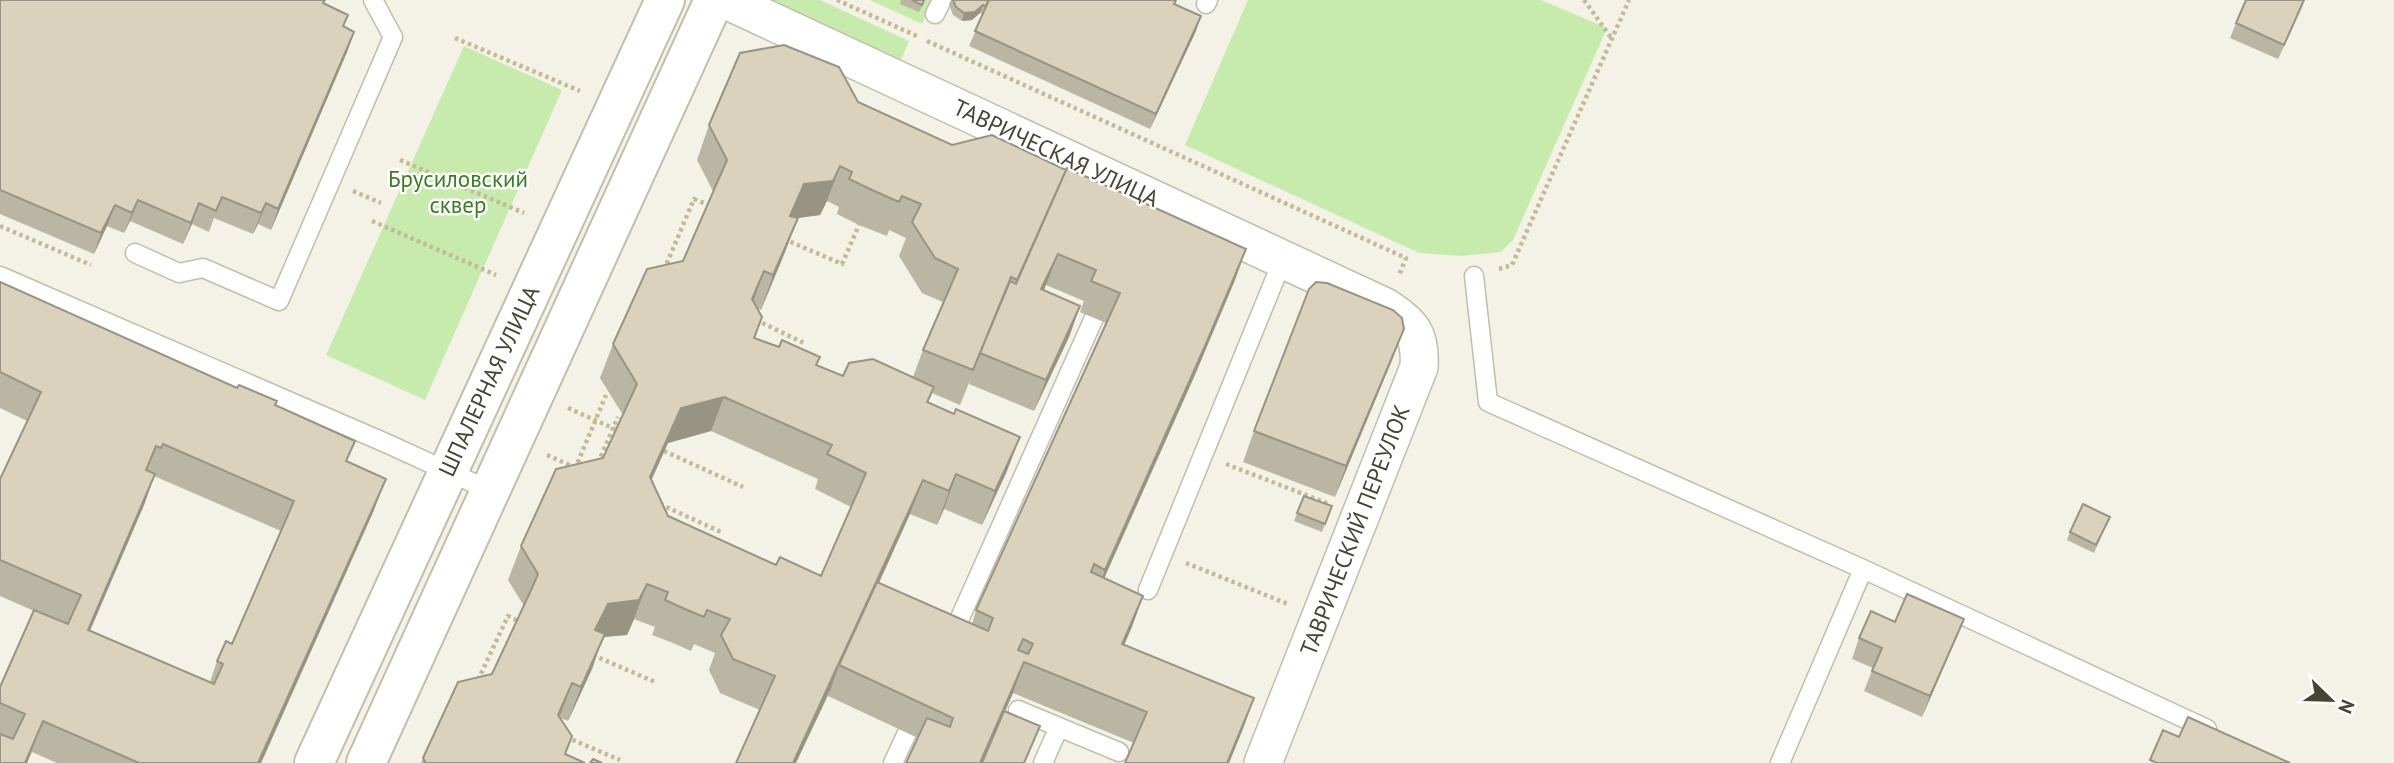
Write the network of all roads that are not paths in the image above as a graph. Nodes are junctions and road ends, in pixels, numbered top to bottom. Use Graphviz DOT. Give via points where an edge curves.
graph roads {
  1 [pos="373,0"];
  2 [pos="665,0"];
  3 [pos="714,0"];
  4 [pos="726,0"];
  5 [pos="135,253"];
  6 [pos="1283,259"];
  7 [pos="0,276"];
  8 [pos="1474,276"];
  9 [pos="1385,307"];
  10 [pos="1094,318"];
  11 [pos="448,472"];
  12 [pos="491,491"];
  13 [pos="1863,569"];
  14 [pos="1148,590"];
  15 [pos="946,649"];
  16 [pos="1018,710"];
  17 [pos="1059,727"];
  18 [pos="907,733"];
  19 [pos="2217,734"];
  20 [pos="1119,752"];
  21 [pos="314,763"];
  22 [pos="366,763"];
  23 [pos="893,763"];
  24 [pos="1043,763"];
  25 [pos="1263,763"];
  26 [pos="1780,763"];
  1 -- 5 [label="lane" via="393,37 279,301 203,268 179,273"];
  2 -- 11 [label="street, ШПАЛЕРНАЯ УЛИЦА"];
  3 -- 12 [label="street, ШПАЛЕРНАЯ УЛИЦА"];
  4 -- 6 [label="street, ТАВРИЧЕСКАЯ УЛИЦА" via="1141,204"];
  6 -- 9 [label="street, ТАВРИЧЕСКАЯ УЛИЦА"];
  6 -- 14 [label="lane"];
  7 -- 11 [label="lane"];
  8 -- 13 [label="lane" via="1488,402"];
  9 -- 25 [label="street, ТАВРИЧЕСКИЙ ПЕРЕУЛОК" via="1409,323 1420,346 1419,368"];
  10 -- 15 [label="lane" via="951,619"];
  11 -- 12 [label="lane"];
  11 -- 21 [label="street, ШПАЛЕРНАЯ УЛИЦА"];
  12 -- 22 [label="street, ШПАЛЕРНАЯ УЛИЦА"];
  13 -- 19 [label="lane"];
  13 -- 26 [label="lane"];
  16 -- 17 [label="lane"];
  17 -- 20 [label="lane"];
  17 -- 24 [label="lane"];
  18 -- 23 [label="lane"];
}
